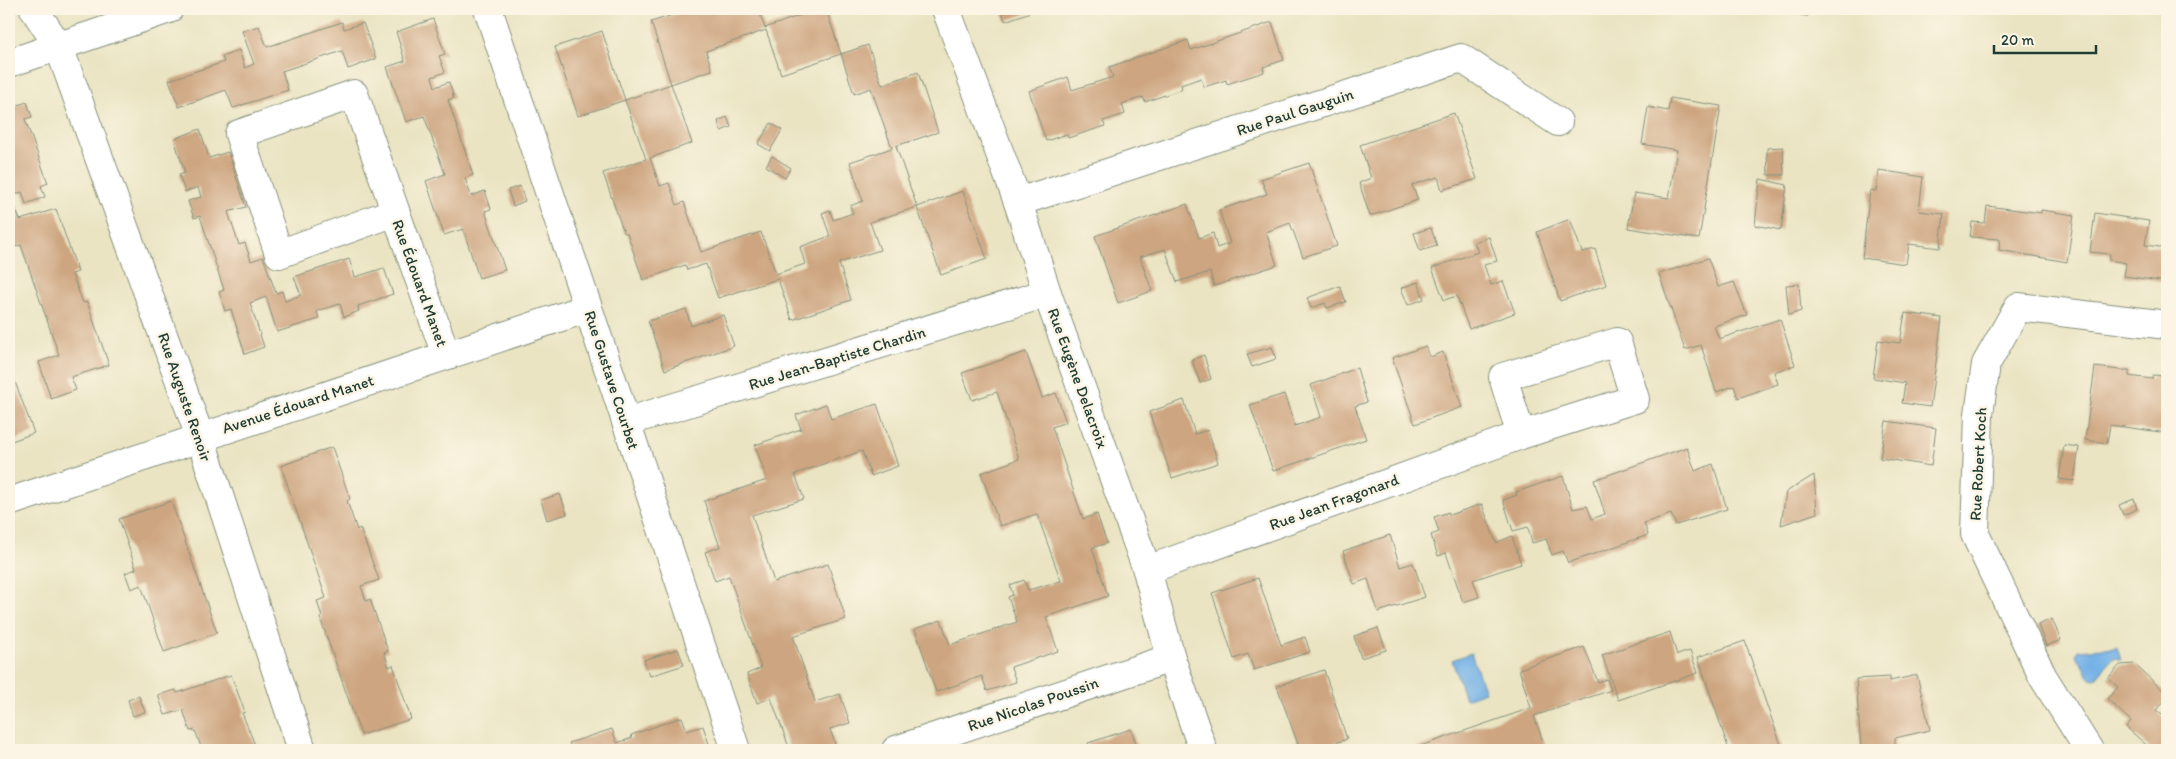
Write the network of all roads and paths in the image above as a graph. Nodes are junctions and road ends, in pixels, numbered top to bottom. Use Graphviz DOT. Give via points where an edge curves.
graph roads {
  1 [pos="34,9"];
  2 [pos="169,9"];
  3 [pos="946,9"];
  4 [pos="492,10"];
  5 [pos="59,47"];
  6 [pos="9,63"];
  7 [pos="1558,122"];
  8 [pos="1018,202"];
  9 [pos="395,212"];
  10 [pos="1047,293"];
  11 [pos="588,308"];
  12 [pos="2167,325"];
  13 [pos="446,355"];
  14 [pos="626,422"];
  15 [pos="1521,435"];
  16 [pos="200,436"];
  17 [pos="9,502"];
  18 [pos="1147,570"];
  19 [pos="1171,658"];
  20 [pos="302,750"];
  21 [pos="736,750"];
  22 [pos="896,750"];
  23 [pos="1203,750"];
  24 [pos="2089,750"];
  1 -- 5 [label="street, Rue Auguste Renoir"];
  2 -- 5 [label="street"];
  3 -- 8 [label="street, Rue Eugène Delacroix"];
  4 -- 11 [label="street, Rue Gustave Courbet"];
  5 -- 6 [label="street"];
  5 -- 16 [label="street, Rue Auguste Renoir"];
  7 -- 8 [label="street, Rue Paul Gauguin" via="1461,58"];
  8 -- 10 [label="street, Rue Eugène Delacroix"];
  9 -- 9 [label="street, Rue Édouard Manet" via="354,94 239,134 280,254"];
  9 -- 13 [label="street, Rue Édouard Manet"];
  10 -- 14 [label="street, Rue Jean-Baptiste Chardin"];
  10 -- 18 [label="street, Rue Eugène Delacroix"];
  11 -- 13 [label="street, Avenue Édouard Manet"];
  11 -- 14 [label="street, Rue Gustave Courbet"];
  12 -- 24 [label="street, Rue Robert Koch" via="2018,307 1986,364 1979,414 1975,534 2043,677"];
  13 -- 16 [label="street, Avenue Édouard Manet"];
  14 -- 21 [label="street, Rue Gustave Courbet"];
  15 -- 15 [label="street, Rue Jean Fragonard" via="1635,399 1617,342 1503,377"];
  15 -- 18 [label="street, Rue Jean Fragonard"];
  16 -- 17 [label="street, Avenue Édouard Manet"];
  16 -- 20 [label="street, Rue Auguste Renoir"];
  18 -- 19 [label="street, Rue Eugène Delacroix"];
  19 -- 22 [label="street, Rue Nicolas Poussin"];
  19 -- 23 [label="street, Rue Eugène Delacroix"];
}
